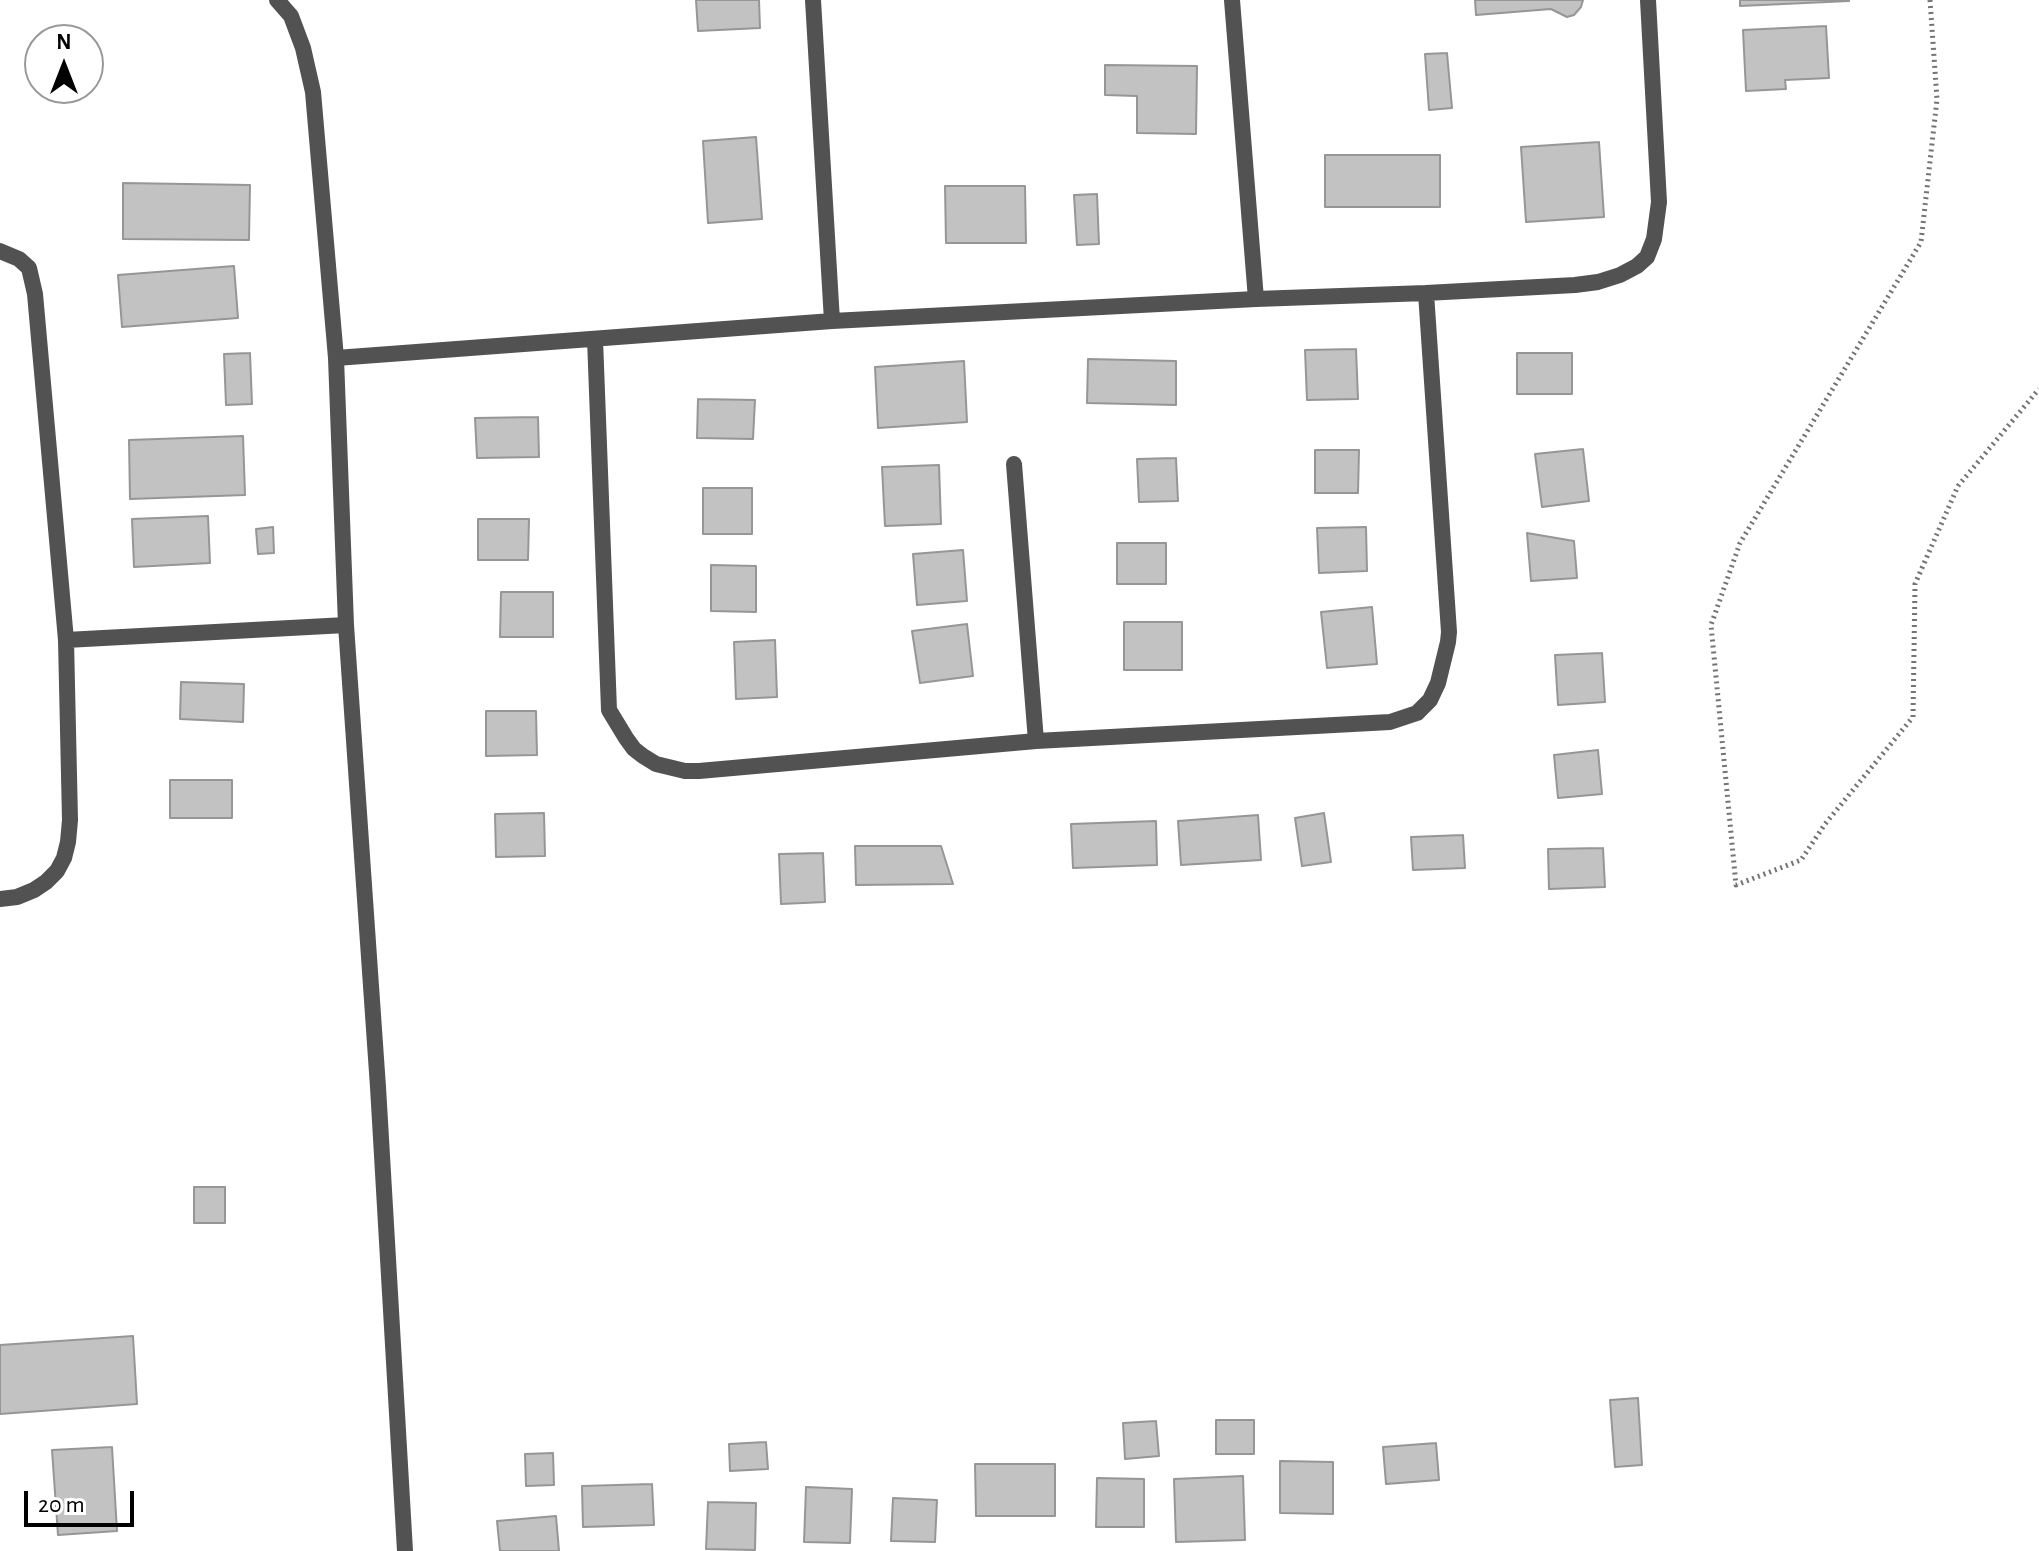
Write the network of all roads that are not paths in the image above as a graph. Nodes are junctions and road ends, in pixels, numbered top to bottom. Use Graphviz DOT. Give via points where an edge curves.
graph roads {
  1 [pos="277,0"];
  2 [pos="813,0"];
  3 [pos="1232,0"];
  4 [pos="1648,0"];
  5 [pos="0,251"];
  6 [pos="1426,293"];
  7 [pos="1256,299"];
  8 [pos="832,321"];
  9 [pos="595,339"];
  10 [pos="336,358"];
  11 [pos="1014,464"];
  12 [pos="346,625"];
  13 [pos="66,640"];
  14 [pos="1036,741"];
  15 [pos="0,899"];
  16 [pos="405,1551"];
  1 -- 10 [label="street" via="291,16 313,92"];
  2 -- 8 [label="street"];
  3 -- 7 [label="street"];
  4 -- 6 [label="street" via="1659,202 1647,257 1598,282"];
  5 -- 13 [label="street" via="19,259 33,279"];
  6 -- 7 [label="street"];
  6 -- 14 [label="street" via="1449,632 1438,683 1424,707 1390,722"];
  7 -- 8 [label="street"];
  8 -- 9 [label="street"];
  9 -- 10 [label="street"];
  9 -- 14 [label="street" via="609,710 634,749 656,764 699,771"];
  10 -- 12 [label="street"];
  11 -- 14 [label="street"];
  12 -- 13 [label="street"];
  12 -- 16 [label="street"];
  13 -- 15 [label="street" via="66,850 46,882 17,897"];
}
